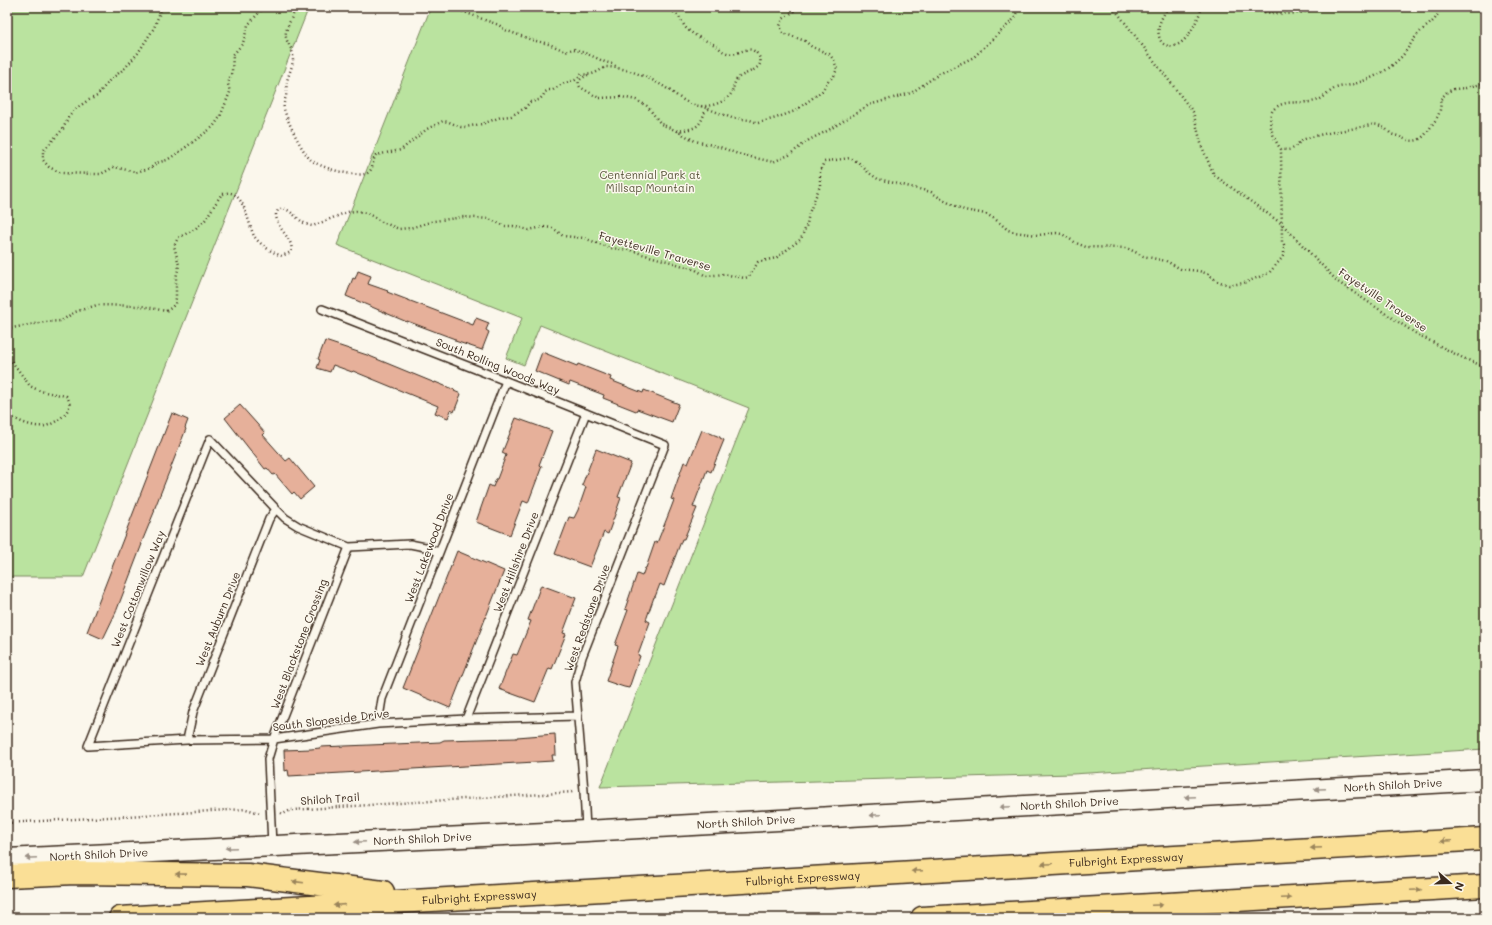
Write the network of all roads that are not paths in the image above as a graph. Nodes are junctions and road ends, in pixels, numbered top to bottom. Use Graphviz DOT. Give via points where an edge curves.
graph roads {
  1 [pos="322,309"];
  2 [pos="506,380"];
  3 [pos="586,413"];
  4 [pos="665,445"];
  5 [pos="276,509"];
  6 [pos="349,546"];
  7 [pos="439,552"];
  8 [pos="578,716"];
  9 [pos="466,719"];
  10 [pos="378,724"];
  11 [pos="274,739"];
  12 [pos="187,740"];
  13 [pos="88,746"];
  14 [pos="1485,780"];
  15 [pos="586,831"];
  16 [pos="1485,838"];
  17 [pos="272,846"];
  18 [pos="7,859"];
  19 [pos="7,876"];
  20 [pos="1485,886"];
  21 [pos="434,899"];
  22 [pos="120,918"];
  23 [pos="922,918"];
  1 -- 2 [label="lane, South Rolling Woods Way"];
  2 -- 3 [label="lane, South Rolling Woods Way"];
  2 -- 7 [label="lane, West Lakewood Drive"];
  3 -- 4 [label="lane, South Rolling Woods Way"];
  3 -- 9 [label="lane, West Hillshire Drive"];
  4 -- 8 [label="lane, West Redstone Drive" via="582,657 575,682"];
  5 -- 6 [label="lane" via="298,526"];
  5 -- 12 [label="lane, West Auburn Drive" via="269,519 193,712"];
  5 -- 13 [label="lane, West Cottonwillow Way" via="210,439"];
  6 -- 7 [label="lane" via="410,544"];
  6 -- 11 [label="lane, West Blackstone Crossing"];
  7 -- 10 [label="lane, West Lakewood Drive" via="382,699"];
  8 -- 9 [label="lane, South Slopeside Drive"];
  8 -- 15 [label="lane, West Redstone Drive"];
  9 -- 10 [label="lane, South Slopeside Drive"];
  10 -- 11 [label="lane, South Slopeside Drive"];
  11 -- 12 [label="lane, South Slopeside Drive"];
  11 -- 17 [label="lane, West Blackstone Crossing" via="268,759"];
  12 -- 13 [label="lane, South Slopeside Drive"];
  14 -- 15 [label="main road, North Shiloh Drive, one-way"];
  15 -- 17 [label="main road, North Shiloh Drive, one-way"];
  16 -- 21 [label="highway, Fulbright Expressway, one-way"];
  17 -- 18 [label="main road, North Shiloh Drive, one-way"];
  21 -- 19 [label="highway, one-way" via="248,875 75,873"];
  23 -- 20 [label="highway, one-way"];
  21 -- 22 [label="highway, Fulbright Expressway, one-way"];
}
